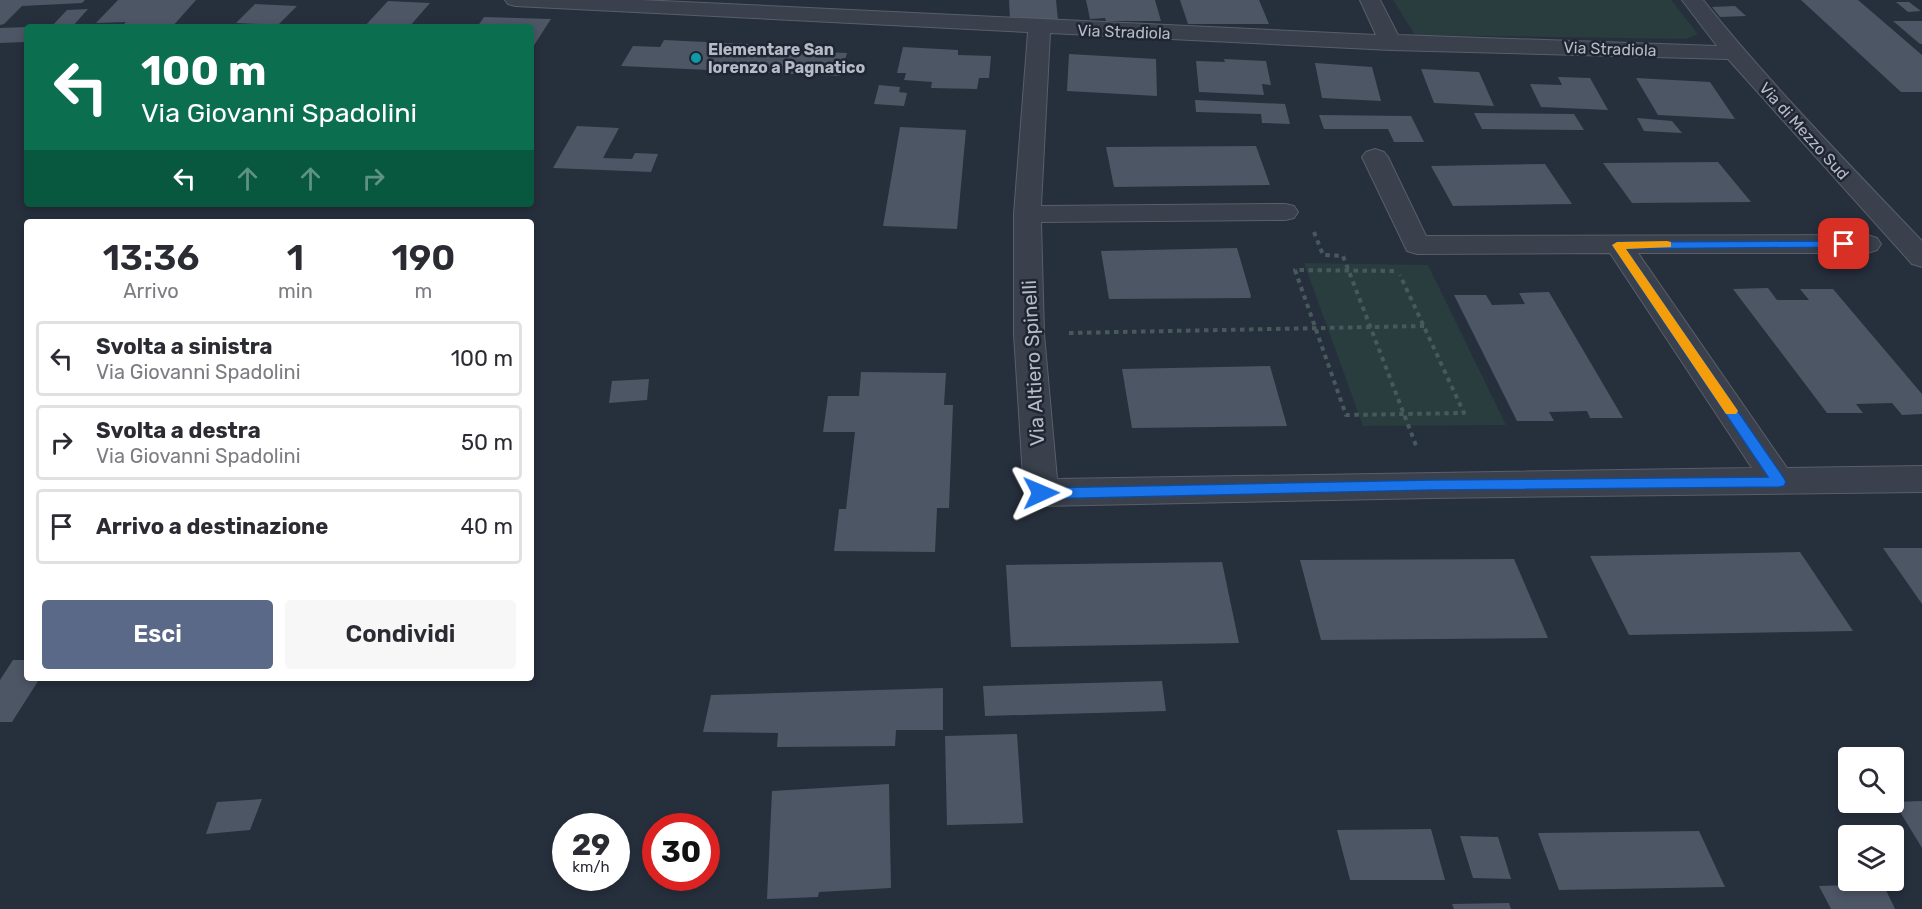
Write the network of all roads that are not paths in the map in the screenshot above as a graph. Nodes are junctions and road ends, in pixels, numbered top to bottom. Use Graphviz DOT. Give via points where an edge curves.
graph roads {
  1 [pos="515,0"];
  2 [pos="1370,0"];
  3 [pos="1692,0"];
  4 [pos="1039,28"];
  5 [pos="1391,43"];
  6 [pos="1734,52"];
  7 [pos="1375,157"];
  8 [pos="1285,212"];
  9 [pos="1027,214"];
  10 [pos="1867,244"];
  11 [pos="1617,245"];
  12 [pos="1922,258"];
  13 [pos="1922,479"];
  14 [pos="1779,482"];
  1 -- 4 [label="street, Via Stradiola"];
  2 -- 5 [label="street"];
  3 -- 6 [label="street, Via di Mezzo Sud"];
  4 -- 5 [label="street, Via Stradiola"];
  4 -- 9 [label="street, Via Altiero Spinelli"];
  5 -- 6 [label="street, Via Stradiola"];
  6 -- 12 [label="street, Via di Mezzo Sud"];
  7 -- 11 [label="street" via="1417,245"];
  8 -- 9 [label="street"];
  9 -- 14 [label="street, Via Altiero Spinelli" via="1029,334 1041,493"];
  10 -- 11 [label="street"];
  11 -- 14 [label="street"];
  13 -- 14 [label="street, Via Altiero Spinelli"];
}
